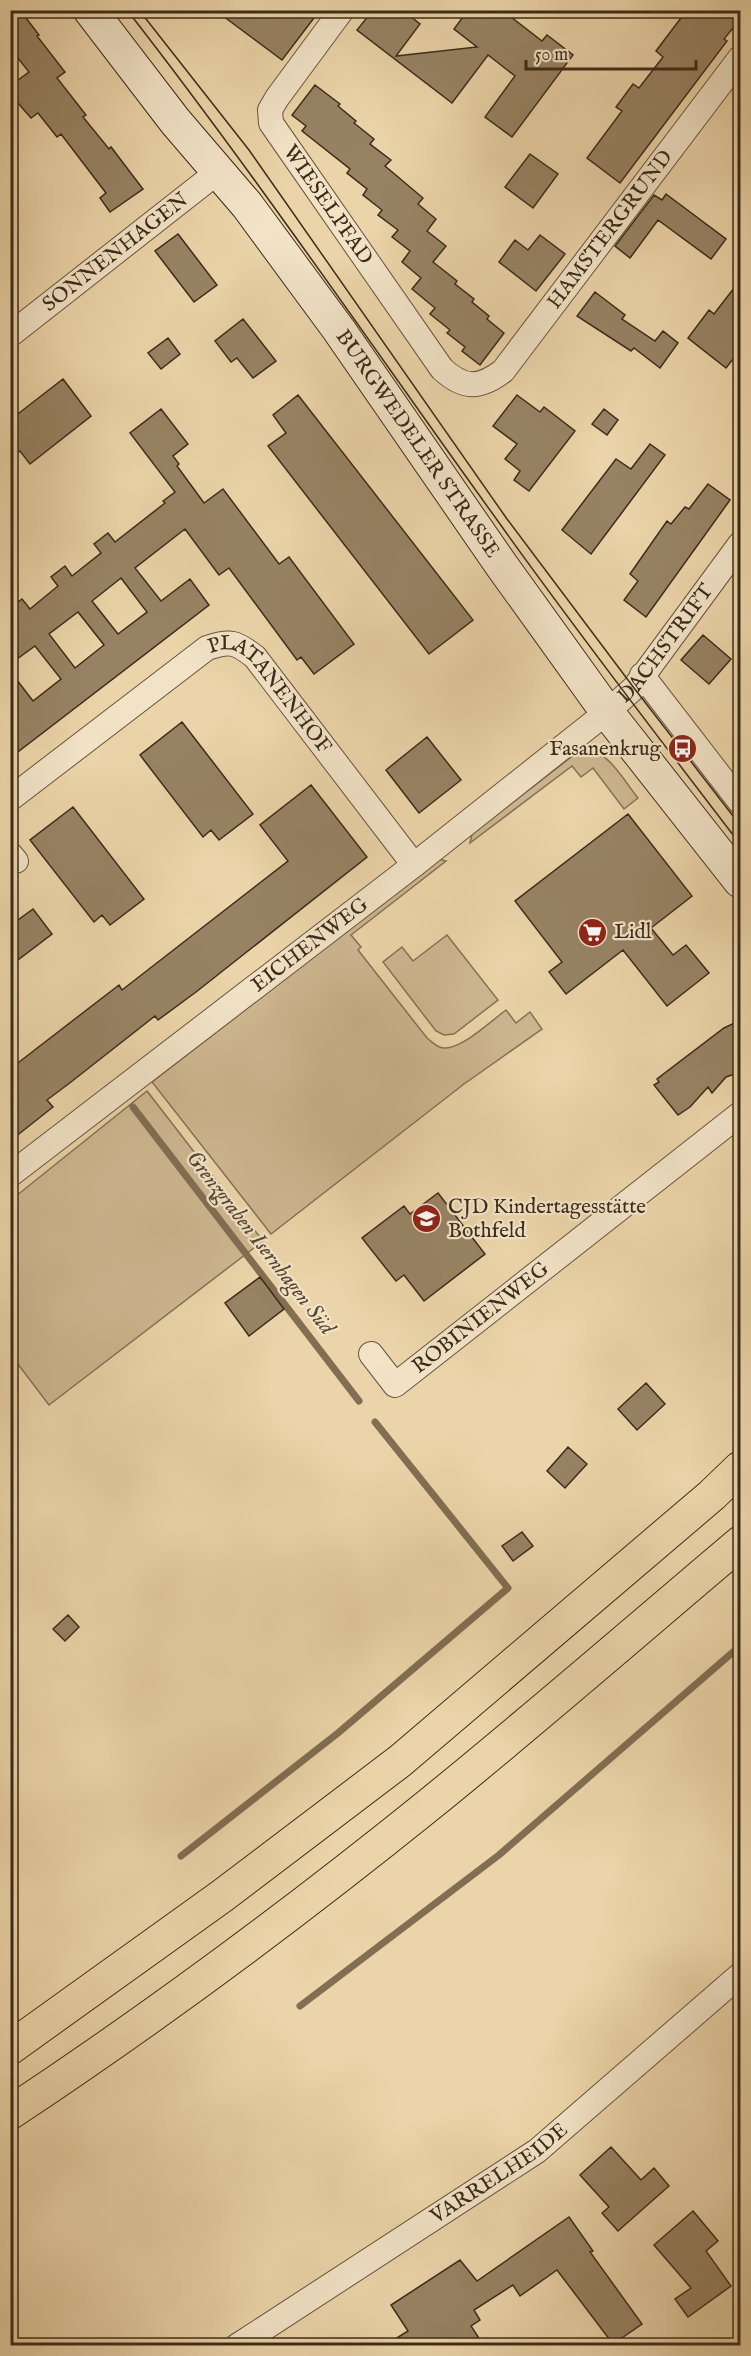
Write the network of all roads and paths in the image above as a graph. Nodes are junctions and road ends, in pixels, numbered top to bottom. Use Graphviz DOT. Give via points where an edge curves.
graph roads {
  1 [pos="90,10"];
  2 [pos="342,10"];
  3 [pos="741,58"];
  4 [pos="219,171"];
  5 [pos="10,335"];
  6 [pos="470,385"];
  7 [pos="741,544"];
  8 [pos="642,675"];
  9 [pos="607,712"];
  10 [pos="10,799"];
  11 [pos="741,802"];
  12 [pos="414,865"];
  13 [pos="741,881"];
  14 [pos="741,1114"];
  15 [pos="10,1175"];
  16 [pos="371,1354"];
  17 [pos="741,1468"];
  18 [pos="741,1543"];
  19 [pos="741,1975"];
  20 [pos="10,2048"];
  21 [pos="10,2113"];
  22 [pos="237,2346"];
  1 -- 4 [label="main road, BURGWEDELER STRASSE" via="175,121"];
  2 -- 6 [label="street, WIESELPFAD" via="277,98 270,110 271,123 442,369 456,382"];
  3 -- 6 [label="street, HAMSTERGRUND" via="503,371 490,381"];
  4 -- 5 [label="street, SONNENHAGEN"];
  4 -- 9 [label="main road, BURGWEDELER STRASSE" via="339,330"];
  7 -- 8 [label="street, DACHSTRIFT"];
  8 -- 9 [label="street, DACHSTRIFT" via="634,688"];
  8 -- 11 [label="street"];
  9 -- 12 [label="street, EICHENWEG"];
  9 -- 13 [label="main road, BURGWEDELER STRASSE"];
  10 -- 12 [label="street, PLATANENHOF" via="207,648 224,642 240,644 255,657"];
  12 -- 15 [label="street, EICHENWEG"];
  14 -- 16 [label="street, ROBINIENWEG" via="395,1386"];
  17 -- 20 [label="highway" via="400,1761 222,1896"];
  18 -- 21 [label="highway" via="430,1804 250,1943"];
  19 -- 22 [label="street, VARRELHEIDE" via="537,2151"];
}
